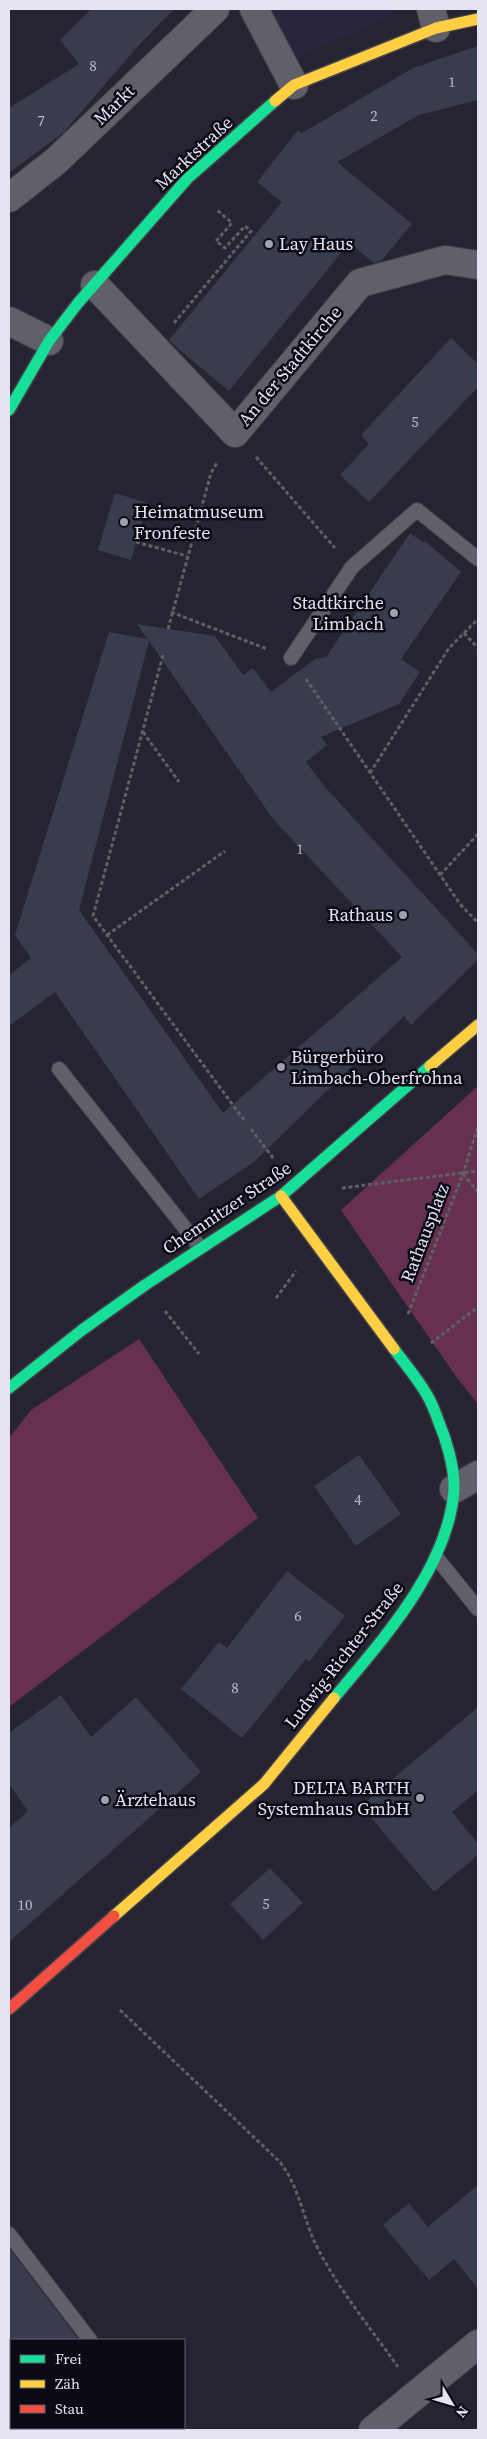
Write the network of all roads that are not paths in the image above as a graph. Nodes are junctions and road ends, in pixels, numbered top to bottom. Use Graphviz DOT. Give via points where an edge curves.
graph roads {
  1 [pos="215,9"];
  2 [pos="254,9"];
  3 [pos="434,19"];
  4 [pos="478,19"];
  5 [pos="294,85"];
  6 [pos="9,198"];
  7 [pos="478,266"];
  8 [pos="95,285"];
  9 [pos="9,321"];
  10 [pos="48,341"];
  11 [pos="9,410"];
  12 [pos="478,559"];
  13 [pos="291,658"];
  14 [pos="478,1025"];
  15 [pos="59,1069"];
  16 [pos="281,1196"];
  17 [pos="200,1247"];
  18 [pos="9,1388"];
  19 [pos="478,1475"];
  20 [pos="454,1489"];
  21 [pos="436,1557"];
  22 [pos="478,1609"];
  23 [pos="9,2009"];
  24 [pos="9,2234"];
  25 [pos="89,2339"];
  26 [pos="478,2344"];
  27 [pos="374,2430"];
  1 -- 6 [label="street, Markt" via="56,161"];
  2 -- 5 [label="street"];
  3 -- 4 [label="street, Marktstraße"];
  3 -- 5 [label="street, Marktstraße"];
  5 -- 8 [label="street, Marktstraße" via="187,179"];
  7 -- 8 [label="street, An der Stadtkirche" via="445,260 360,283 235,433"];
  8 -- 10 [label="street, Marktstraße"];
  9 -- 10 [label="street"];
  10 -- 11 [label="street, Marktstraße"];
  12 -- 13 [label="lane" via="417,510 352,568"];
  14 -- 16 [label="street, Chemnitzer Straße"];
  15 -- 17 [label="lane"];
  16 -- 17 [label="street, Chemnitzer Straße"];
  16 -- 20 [label="street, Ludwig-Richter-Straße" via="428,1396 447,1441"];
  17 -- 18 [label="street, Chemnitzer Straße" via="82,1330"];
  19 -- 20 [label="street"];
  20 -- 21 [label="street, Ludwig-Richter-Straße"];
  21 -- 22 [label="lane"];
  21 -- 23 [label="street, Ludwig-Richter-Straße" via="375,1649 264,1784"];
  24 -- 25 [label="lane"];
  26 -- 27 [label="street"];
}
